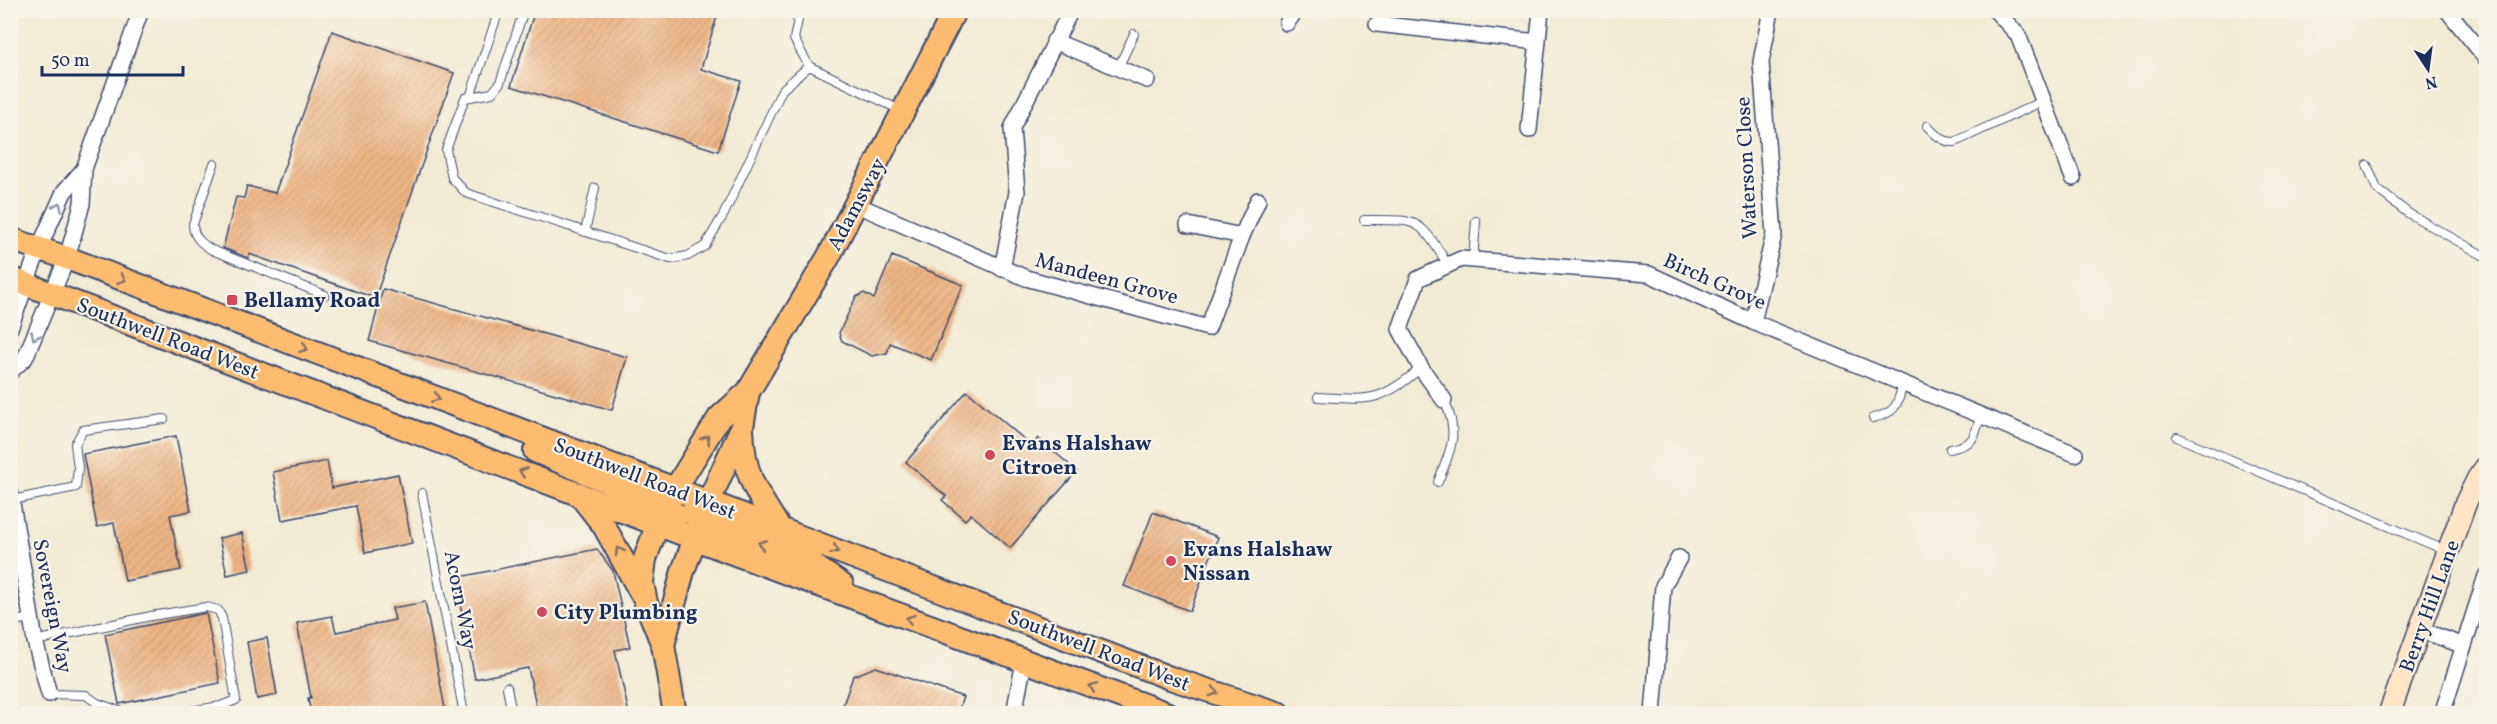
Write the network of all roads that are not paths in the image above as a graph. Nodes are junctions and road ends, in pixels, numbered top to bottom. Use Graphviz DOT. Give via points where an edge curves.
graph roads {
  1 [pos="141,10"];
  2 [pos="499,10"];
  3 [pos="524,10"];
  4 [pos="800,10"];
  5 [pos="955,10"];
  6 [pos="1071,10"];
  7 [pos="1541,10"];
  8 [pos="1771,10"];
  9 [pos="1995,10"];
  10 [pos="2447,10"];
  11 [pos="1377,24"];
  12 [pos="1134,34"];
  13 [pos="1054,41"];
  14 [pos="1538,42"];
  15 [pos="2487,58"];
  16 [pos="809,66"];
  17 [pos="1118,68"];
  18 [pos="1147,80"];
  19 [pos="470,97"];
  20 [pos="2043,101"];
  21 [pos="904,111"];
  22 [pos="1927,126"];
  23 [pos="1529,130"];
  24 [pos="213,164"];
  25 [pos="2367,165"];
  26 [pos="84,169"];
  27 [pos="2073,177"];
  28 [pos="595,188"];
  29 [pos="1258,200"];
  30 [pos="857,205"];
  31 [pos="1364,220"];
  32 [pos="1476,221"];
  33 [pos="1188,225"];
  34 [pos="585,232"];
  35 [pos="1242,236"];
  36 [pos="10,239"];
  37 [pos="39,248"];
  38 [pos="2487,257"];
  39 [pos="67,258"];
  40 [pos="1473,260"];
  41 [pos="1448,265"];
  42 [pos="1002,269"];
  43 [pos="18,281"];
  44 [pos="53,294"];
  45 [pos="325,295"];
  46 [pos="1753,322"];
  47 [pos="10,328"];
  48 [pos="1420,368"];
  49 [pos="10,372"];
  50 [pos="1903,383"];
  51 [pos="748,392"];
  52 [pos="1318,397"];
  53 [pos="1444,400"];
  54 [pos="1981,415"];
  55 [pos="1873,418"];
  56 [pos="164,419"];
  57 [pos="742,427"];
  58 [pos="2177,437"];
  59 [pos="1950,449"];
  60 [pos="2075,454"];
  61 [pos="2487,467"];
  62 [pos="1438,482"];
  63 [pos="422,493"];
  64 [pos="578,493"];
  65 [pos="11,495"];
  66 [pos="666,506"];
  67 [pos="702,520"];
  68 [pos="780,529"];
  69 [pos="14,537"];
  70 [pos="2449,552"];
  71 [pos="1679,558"];
  72 [pos="2487,576"];
  73 [pos="646,603"];
  74 [pos="31,616"];
  75 [pos="10,623"];
  76 [pos="2421,630"];
  77 [pos="35,641"];
  78 [pos="663,645"];
  79 [pos="2464,646"];
  80 [pos="1024,661"];
  81 [pos="507,687"];
  82 [pos="49,694"];
  83 [pos="128,714"];
  84 [pos="172,714"];
  85 [pos="464,714"];
  86 [pos="512,714"];
  87 [pos="675,714"];
  88 [pos="1014,714"];
  89 [pos="1168,714"];
  90 [pos="1280,714"];
  91 [pos="1653,714"];
  92 [pos="2389,714"];
  93 [pos="2442,714"];
  1 -- 26 [label="street"];
  2 -- 19 [label="lane"];
  3 -- 19 [label="lane" via="500,83 492,93"];
  4 -- 16 [label="lane" via="794,39"];
  5 -- 21 [label="main road, Adamsway"];
  6 -- 13 [label="street"];
  7 -- 14 [label="street"];
  8 -- 46 [label="street, Waterson Close" via="1761,62 1774,234"];
  9 -- 20 [label="street" via="2018,35"];
  10 -- 15 [label="street"];
  11 -- 14 [label="street"];
  12 -- 17 [label="lane"];
  13 -- 17 [label="street"];
  13 -- 42 [label="street" via="1012,128 1017,192"];
  14 -- 23 [label="street"];
  16 -- 21 [label="lane"];
  16 -- 34 [label="lane" via="782,90 705,246 670,260"];
  17 -- 18 [label="street"];
  19 -- 34 [label="lane" via="465,98 446,150 452,178 466,193"];
  20 -- 22 [label="lane" via="1955,142 1942,140"];
  20 -- 27 [label="street"];
  21 -- 30 [label="main road, Adamsway"];
  24 -- 45 [label="lane" via="193,224 201,243"];
  25 -- 38 [label="lane" via="2377,189 2408,213"];
  37 -- 26 [label="street, one-way" via="64,192"];
  26 -- 39 [label="street" via="82,204"];
  28 -- 34 [label="lane"];
  29 -- 35 [label="street"];
  30 -- 42 [label="street, Mandeen Grove"];
  30 -- 51 [label="main road, Adamsway"];
  31 -- 41 [label="lane" via="1418,224"];
  32 -- 40 [label="lane"];
  33 -- 35 [label="street"];
  35 -- 42 [label="street, Mandeen Grove" via="1208,328"];
  36 -- 37 [label="main road, Southwell Road West"];
  37 -- 39 [label="main road, Southwell Road West"];
  37 -- 43 [label="street"];
  39 -- 44 [label="street"];
  39 -- 66 [label="main road, Southwell Road West, one-way" via="475,414"];
  40 -- 41 [label="street, Birch Grove" via="1461,259"];
  40 -- 46 [label="street, Birch Grove" via="1648,274"];
  41 -- 48 [label="street, Birch Grove" via="1418,279 1400,329"];
  43 -- 44 [label="main road, Southwell Road West"];
  43 -- 47 [label="street"];
  44 -- 49 [label="street, one-way" via="25,358"];
  64 -- 44 [label="main road, Southwell Road West, one-way"];
  46 -- 50 [label="street, Birch Grove"];
  48 -- 52 [label="lane" via="1380,396 1361,400"];
  48 -- 53 [label="street, Birch Grove"];
  50 -- 54 [label="street, Birch Grove"];
  50 -- 55 [label="lane" via="1897,406 1888,414"];
  51 -- 57 [label="main road, Adamsway"];
  66 -- 51 [label="main road, Adamsway, one-way" via="719,418"];
  53 -- 62 [label="lane" via="1452,417 1453,433"];
  54 -- 59 [label="lane" via="1968,445"];
  54 -- 60 [label="street, Birch Grove"];
  56 -- 65 [label="lane" via="83,430 75,444 76,487"];
  57 -- 67 [label="main road, Adamsway"];
  57 -- 68 [label="main road" via="743,456 749,477"];
  58 -- 70 [label="lane"];
  61 -- 70 [label="street, Berry Hill Lane" via="2466,502"];
  63 -- 85 [label="lane, Acorn Way"];
  64 -- 66 [label="main road, Southwell Road West"];
  73 -- 64 [label="main road, one-way" via="604,526"];
  65 -- 69 [label="street, Sovereign Way"];
  66 -- 67 [label="main road, Southwell Road West"];
  66 -- 67 [label="main road" via="680,501"];
  66 -- 73 [label="main road, Adamsway" via="643,568"];
  67 -- 68 [label="main road, Southwell Road West"];
  67 -- 78 [label="main road, Adamsway"];
  80 -- 67 [label="main road, Southwell Road West, one-way" via="868,603"];
  68 -- 90 [label="main road, Southwell Road West, one-way" via="1170,678"];
  69 -- 74 [label="street, Sovereign Way"];
  70 -- 76 [label="street, Berry Hill Lane"];
  71 -- 91 [label="street" via="1663,586"];
  72 -- 79 [label="street"];
  73 -- 78 [label="main road"];
  74 -- 75 [label="lane"];
  74 -- 77 [label="street, Sovereign Way"];
  76 -- 79 [label="street"];
  76 -- 92 [label="street, Berry Hill Lane"];
  77 -- 82 [label="street, Sovereign Way"];
  77 -- 84 [label="lane" via="151,616 206,608 218,610 236,700"];
  78 -- 87 [label="main road"];
  79 -- 93 [label="street"];
  80 -- 88 [label="street"];
  89 -- 80 [label="main road, Southwell Road West, one-way"];
  81 -- 86 [label="lane"];
  82 -- 83 [label="lane" via="86,695"];
}
